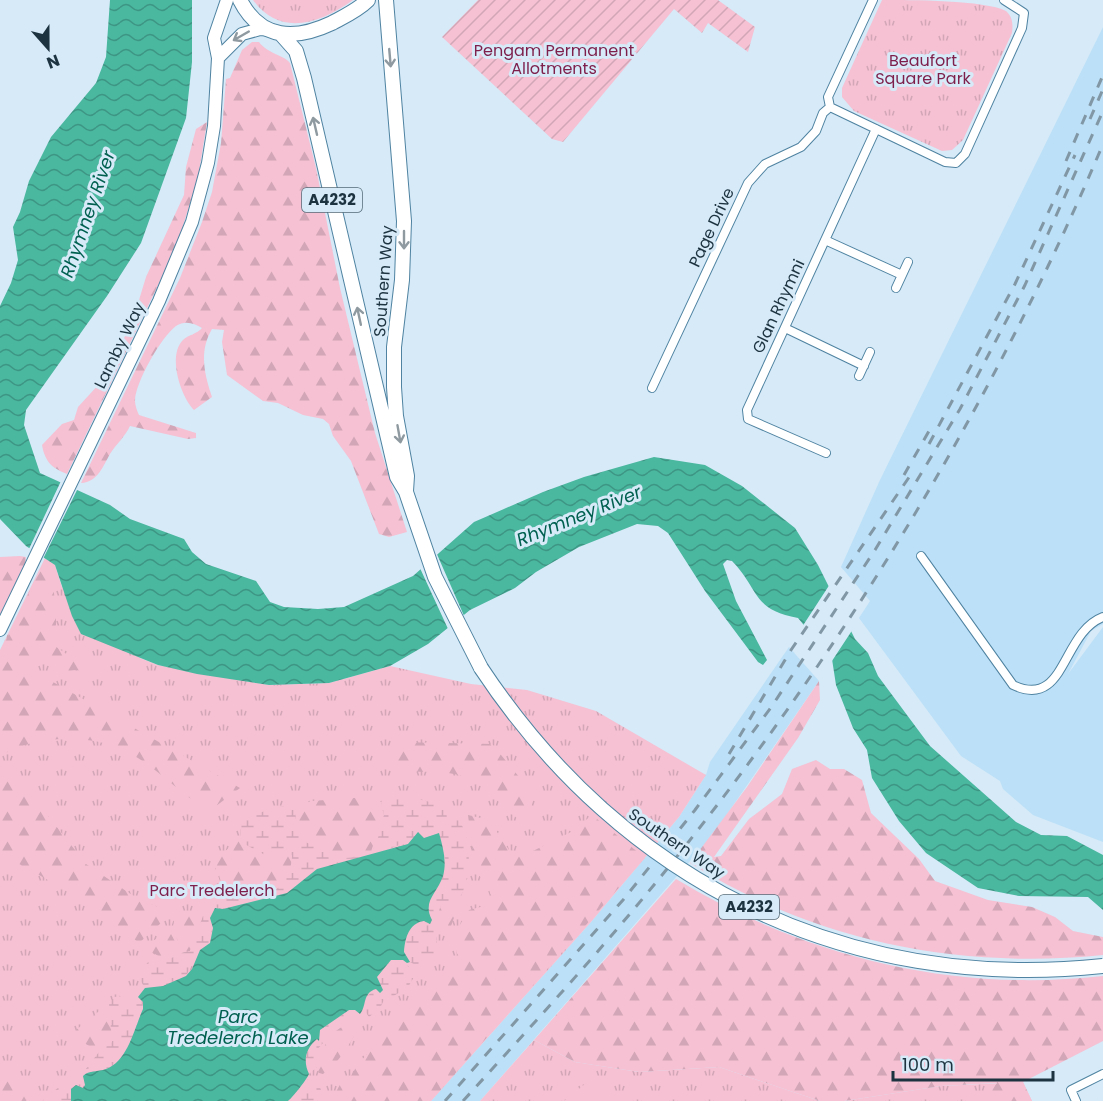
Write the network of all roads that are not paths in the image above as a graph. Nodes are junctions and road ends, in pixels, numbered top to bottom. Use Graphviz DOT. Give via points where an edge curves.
graph roads {
  1 [pos="227,0"];
  2 [pos="240,0"];
  3 [pos="368,0"];
  4 [pos="387,0"];
  5 [pos="873,0"];
  6 [pos="1004,0"];
  7 [pos="276,32"];
  8 [pos="218,58"];
  9 [pos="830,107"];
  10 [pos="876,129"];
  11 [pos="825,240"];
  12 [pos="908,262"];
  13 [pos="902,275"];
  14 [pos="897,288"];
  15 [pos="785,328"];
  16 [pos="870,352"];
  17 [pos="864,366"];
  18 [pos="859,376"];
  19 [pos="652,388"];
  20 [pos="826,453"];
  21 [pos="406,492"];
  22 [pos="921,556"];
  23 [pos="1103,617"];
  24 [pos="0,630"];
  25 [pos="1103,966"];
  26 [pos="1103,1074"];
  27 [pos="1076,1101"];
  1 -- 8 [label="street, Lamby Way" via="214,38"];
  2 -- 7 [label="main road, Southern Way" via="250,15"];
  3 -- 7 [label="main road" via="348,15 312,32"];
  4 -- 21 [label="main road, Southern Way / A4232, one-way" via="404,221 394,387"];
  5 -- 9 [label="street, Page Drive" via="828,98"];
  6 -- 10 [label="street" via="1024,13 1022,28 965,154 956,163 945,162"];
  7 -- 8 [label="street, one-way" via="260,29 242,34"];
  21 -- 7 [label="main road, Southern Way / A4232, one-way" via="397,477 298,58 291,43"];
  8 -- 24 [label="street, Lamby Way" via="208,163 192,222 159,301"];
  9 -- 10 [label="street"];
  9 -- 19 [label="street, Page Drive" via="801,147 765,164 748,183"];
  10 -- 11 [label="street, Glan Rhymni"];
  11 -- 13 [label="street"];
  11 -- 15 [label="street, Glan Rhymni"];
  12 -- 13 [label="street"];
  13 -- 14 [label="street"];
  15 -- 17 [label="street"];
  15 -- 20 [label="street, Glan Rhymni" via="747,411 748,419"];
  16 -- 17 [label="street"];
  17 -- 18 [label="street"];
  21 -- 25 [label="main road, Southern Way / A4232, bridge" via="423,549 447,605 481,668 510,710 583,793 674,865 774,919 885,955 996,969"];
  22 -- 23 [label="street" via="1013,684 1022,689 1034,692 1047,687 1085,627"];
  26 -- 27 [label="street" via="1071,1089"];
}
